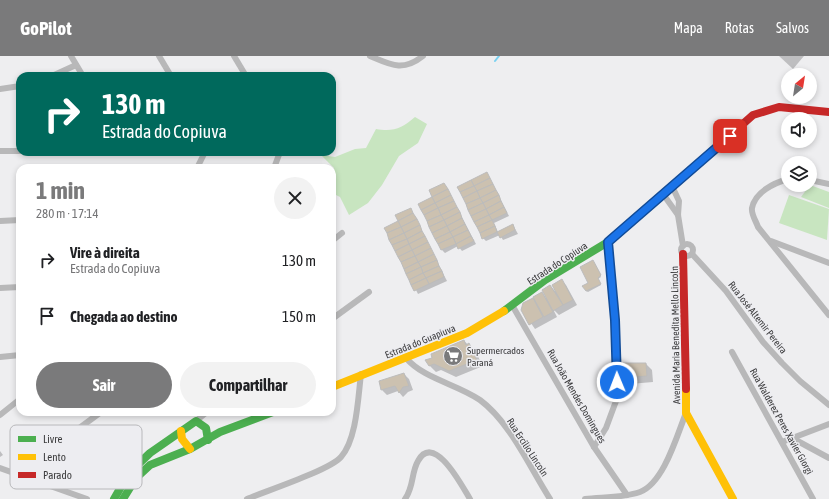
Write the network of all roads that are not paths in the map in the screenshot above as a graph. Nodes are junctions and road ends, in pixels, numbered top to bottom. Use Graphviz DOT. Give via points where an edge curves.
graph roads {
  1 [pos="71,56"];
  2 [pos="159,56"];
  3 [pos="234,56"];
  4 [pos="370,56"];
  5 [pos="423,56"];
  6 [pos="76,65"];
  7 [pos="61,72"];
  8 [pos="80,72"];
  9 [pos="169,72"];
  10 [pos="244,72"];
  11 [pos="16,87"];
  12 [pos="0,89"];
  13 [pos="829,112"];
  14 [pos="0,151"];
  15 [pos="16,151"];
  16 [pos="817,181"];
  17 [pos="781,182"];
  18 [pos="829,184"];
  19 [pos="672,186"];
  20 [pos="663,194"];
  21 [pos="678,215"];
  22 [pos="16,220"];
  23 [pos="0,221"];
  24 [pos="342,234"];
  25 [pos="336,238"];
  26 [pos="770,240"];
  27 [pos="608,242"];
  28 [pos="686,251"];
  29 [pos="829,263"];
  30 [pos="16,287"];
  31 [pos="0,288"];
  32 [pos="369,292"];
  33 [pos="512,306"];
  34 [pos="829,314"];
  35 [pos="336,316"];
  36 [pos="732,352"];
  37 [pos="16,355"];
  38 [pos="0,357"];
  39 [pos="406,358"];
  40 [pos="361,374"];
  41 [pos="336,385"];
  42 [pos="16,402"];
  43 [pos="829,405"];
  44 [pos="686,413"];
  45 [pos="0,415"];
  46 [pos="96,416"];
  47 [pos="202,416"];
  48 [pos="262,416"];
  49 [pos="196,421"];
  50 [pos="829,424"];
  51 [pos="83,425"];
  52 [pos="206,428"];
  53 [pos="181,431"];
  54 [pos="220,432"];
  55 [pos="792,438"];
  56 [pos="208,440"];
  57 [pos="782,442"];
  58 [pos="594,447"];
  59 [pos="190,448"];
  60 [pos="829,458"];
  61 [pos="142,461"];
  62 [pos="0,468"];
  63 [pos="10,472"];
  64 [pos="142,472"];
  65 [pos="57,489"];
  66 [pos="120,489"];
  67 [pos="129,489"];
  68 [pos="627,495"];
  69 [pos="87,499"];
  70 [pos="114,499"];
  71 [pos="123,499"];
  72 [pos="247,499"];
  73 [pos="405,499"];
  74 [pos="470,499"];
  75 [pos="550,499"];
  76 [pos="585,499"];
  77 [pos="733,499"];
  78 [pos="813,499"];
  1 -- 6 [label="street"];
  2 -- 9 [label="street"];
  3 -- 10 [label="street"];
  4 -- 5 [label="street" via="403,67"];
  6 -- 7 [label="street"];
  6 -- 8 [label="street"];
  11 -- 12 [label="street"];
  13 -- 19 [label="street, Estrada do Copiuva" via="779,107 753,115"];
  14 -- 15 [label="street"];
  16 -- 18 [label="street"];
  17 -- 26 [label="street" via="764,190 752,209 758,226"];
  19 -- 20 [label="street, Estrada do Copiuva"];
  19 -- 21 [label="street" via="679,201"];
  20 -- 21 [label="street"];
  20 -- 27 [label="street, Estrada do Copiuva"];
  21 -- 28 [label="street"];
  22 -- 23 [label="street"];
  24 -- 25 [label="street"];
  26 -- 29 [label="street"];
  26 -- 34 [label="street"];
  27 -- 33 [label="street, Estrada do Copiuva" via="545,280"];
  27 -- 58 [label="street" via="615,320 616,401 606,428"];
  28 -- 43 [label="street, Rua José Altemir Pereira" via="726,291 763,342 782,363"];
  28 -- 44 [label="street, Avenida Maria Benedita Mello Lincoln"];
  30 -- 31 [label="street"];
  32 -- 35 [label="street"];
  33 -- 39 [label="street, Estrada do Guapiuva" via="467,333"];
  33 -- 58 [label="street, Rua João Mendes Domingues"];
  36 -- 57 [label="street, Rua Walderez Peres Xavier Giorgi"];
  37 -- 38 [label="street"];
  39 -- 40 [label="street, Estrada do Guapiuva"];
  39 -- 75 [label="street, Rua Ercílio Lincoln" via="423,371 479,400 490,410 507,430"];
  40 -- 41 [label="street, Estrada do Guapiuva"];
  40 -- 72 [label="street" via="352,432 342,457 328,467"];
  42 -- 45 [label="street"];
  44 -- 68 [label="street" via="657,478 641,492"];
  44 -- 77 [label="street, Avenida Maria Benedita Mello Lincoln"];
  46 -- 51 [label="street"];
  47 -- 49 [label="street"];
  48 -- 54 [label="street"];
  49 -- 52 [label="street"];
  49 -- 53 [label="street"];
  50 -- 55 [label="street"];
  52 -- 54 [label="street"];
  52 -- 56 [label="street"];
  53 -- 59 [label="street" via="182,439"];
  53 -- 61 [label="street"];
  54 -- 56 [label="street"];
  55 -- 57 [label="street"];
  55 -- 60 [label="street"];
  56 -- 59 [label="street"];
  57 -- 78 [label="street, Rua Walderez Peres Xavier Giorgi"];
  58 -- 68 [label="street, Rua João Mendes Domingues"];
  59 -- 64 [label="street" via="150,465"];
  62 -- 63 [label="street"];
  65 -- 69 [label="street"];
  66 -- 70 [label="street"];
  67 -- 71 [label="street"];
  68 -- 76 [label="street"];
  73 -- 74 [label="street" via="418,461 429,453 436,454 442,459"];
}
